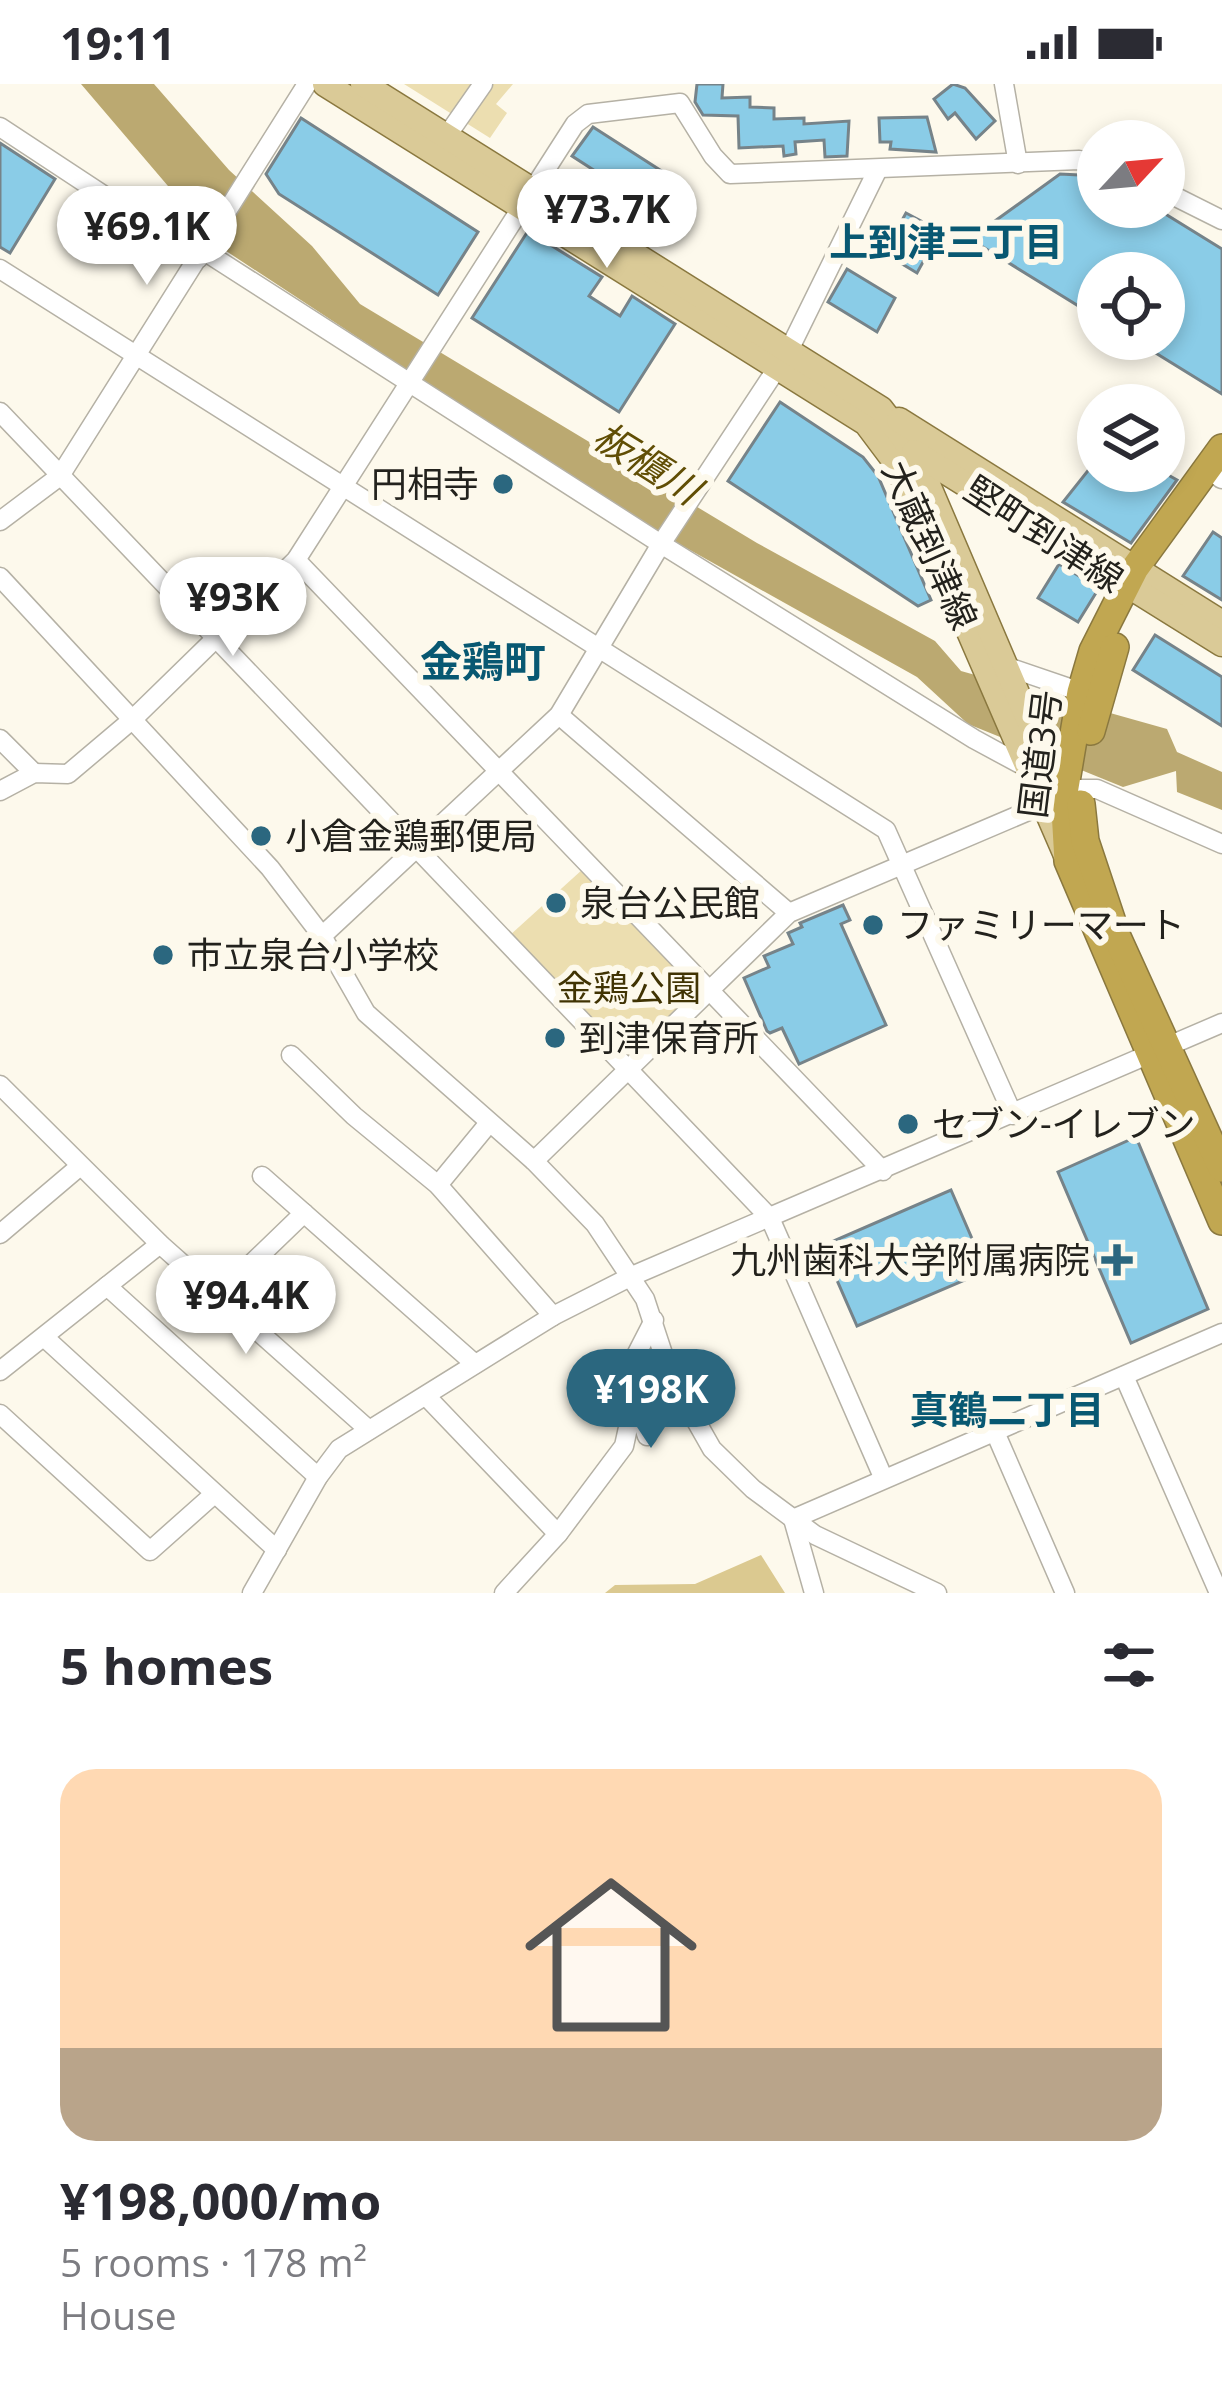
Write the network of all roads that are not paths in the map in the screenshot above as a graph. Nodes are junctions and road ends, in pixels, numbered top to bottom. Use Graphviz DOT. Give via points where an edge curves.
graph roads {
  1 [pos="307,84"];
  2 [pos="325,84"];
  3 [pos="363,84"];
  4 [pos="483,84"];
  5 [pos="1004,84"];
  6 [pos="0,127"];
  7 [pos="446,137"];
  8 [pos="1077,163"];
  9 [pos="1018,164"];
  10 [pos="877,171"];
  11 [pos="527,198"];
  12 [pos="1185,202"];
  13 [pos="1222,220"];
  14 [pos="201,254"];
  15 [pos="0,268"];
  16 [pos="135,355"];
  17 [pos="783,357"];
  18 [pos="412,383"];
  19 [pos="0,412"];
  20 [pos="874,416"];
  21 [pos="1222,448"];
  22 [pos="914,452"];
  23 [pos="61,476"];
  24 [pos="1221,478"];
  25 [pos="342,489"];
  26 [pos="0,521"];
  27 [pos="662,544"];
  28 [pos="296,560"];
  29 [pos="0,577"];
  30 [pos="1137,581"];
  31 [pos="1222,623"];
  32 [pos="216,638"];
  33 [pos="1222,644"];
  34 [pos="598,650"];
  35 [pos="1001,670"];
  36 [pos="1086,704"];
  37 [pos="559,715"];
  38 [pos="133,719"];
  39 [pos="0,739"];
  40 [pos="1028,753"];
  41 [pos="499,769"];
  42 [pos="34,773"];
  43 [pos="1068,786"];
  44 [pos="0,790"];
  45 [pos="1222,844"];
  46 [pos="418,849"];
  47 [pos="902,862"];
  48 [pos="789,913"];
  49 [pos="322,936"];
  50 [pos="708,988"];
  51 [pos="1222,1023"];
  52 [pos="1160,1051"];
  53 [pos="291,1055"];
  54 [pos="628,1069"];
  55 [pos="0,1085"];
  56 [pos="1013,1115"];
  57 [pos="489,1123"];
  58 [pos="534,1160"];
  59 [pos="79,1167"];
  60 [pos="1222,1168"];
  61 [pos="883,1171"];
  62 [pos="262,1176"];
  63 [pos="438,1185"];
  64 [pos="304,1213"];
  65 [pos="770,1218"];
  66 [pos="1222,1221"];
  67 [pos="0,1234"];
  68 [pos="160,1244"];
  69 [pos="632,1276"];
  70 [pos="106,1286"];
  71 [pos="218,1296"];
  72 [pos="553,1316"];
  73 [pos="654,1320"];
  74 [pos="1222,1333"];
  75 [pos="44,1337"];
  76 [pos="475,1364"];
  77 [pos="0,1370"];
  78 [pos="1124,1376"];
  79 [pos="426,1396"];
  80 [pos="633,1396"];
  81 [pos="0,1414"];
  82 [pos="369,1430"];
  83 [pos="995,1432"];
  84 [pos="647,1436"];
  85 [pos="318,1477"];
  86 [pos="883,1477"];
  87 [pos="213,1495"];
  88 [pos="794,1519"];
  89 [pos="558,1534"];
  90 [pos="277,1550"];
  91 [pos="252,1593"];
  92 [pos="504,1593"];
  93 [pos="814,1593"];
  94 [pos="938,1593"];
  95 [pos="1065,1593"];
  96 [pos="1219,1593"];
  1 -- 14 [label="street"];
  2 -- 11 [label="main road, 大蔵到津線"];
  3 -- 7 [label="main road, 大蔵到津線"];
  4 -- 7 [label="street"];
  5 -- 9 [label="street"];
  6 -- 14 [label="street"];
  7 -- 11 [label="main road, 大蔵到津線"];
  8 -- 9 [label="street"];
  9 -- 10 [label="street"];
  10 -- 11 [label="street" via="730,174 680,103 588,114"];
  10 -- 17 [label="street"];
  11 -- 17 [label="main road, 大蔵到津線"];
  11 -- 18 [label="street"];
  12 -- 13 [label="street"];
  14 -- 16 [label="street"];
  14 -- 18 [label="street"];
  15 -- 16 [label="street"];
  16 -- 23 [label="street"];
  16 -- 25 [label="street"];
  17 -- 20 [label="main road, 大蔵到津線"];
  17 -- 27 [label="street"];
  18 -- 25 [label="street"];
  18 -- 27 [label="street"];
  19 -- 23 [label="street"];
  20 -- 22 [label="main road, 堅町到津線"];
  20 -- 30 [label="main road, 堅町到津線"];
  20 -- 35 [label="main road, 大蔵到津線"];
  21 -- 30 [label="highway, 国道3号"];
  22 -- 30 [label="main road, 堅町到津線"];
  22 -- 35 [label="main road, 大蔵到津線"];
  23 -- 26 [label="street"];
  23 -- 32 [label="street"];
  24 -- 30 [label="highway, 国道3号"];
  25 -- 28 [label="street"];
  25 -- 34 [label="street"];
  27 -- 34 [label="street"];
  27 -- 40 [label="street" via="974,739"];
  28 -- 32 [label="street"];
  28 -- 41 [label="street"];
  29 -- 38 [label="street"];
  30 -- 31 [label="main road, 堅町到津線"];
  30 -- 33 [label="main road, 堅町到津線"];
  30 -- 36 [label="highway, 国道3号" via="1093,651"];
  32 -- 38 [label="street"];
  32 -- 46 [label="street"];
  34 -- 37 [label="street"];
  34 -- 47 [label="street" via="886,830"];
  35 -- 36 [label="street"];
  35 -- 40 [label="main road, 大蔵到津線"];
  36 -- 43 [label="highway, 国道3号"];
  37 -- 41 [label="street"];
  37 -- 48 [label="street"];
  38 -- 42 [label="street" via="68,774"];
  38 -- 49 [label="street"];
  39 -- 42 [label="street"];
  40 -- 43 [label="main road, 大蔵到津線"];
  41 -- 46 [label="street"];
  41 -- 50 [label="street"];
  42 -- 44 [label="street"];
  43 -- 45 [label="street" via="1097,789"];
  43 -- 47 [label="street"];
  43 -- 52 [label="highway, 国道3号" via="1077,851"];
  46 -- 49 [label="street"];
  46 -- 54 [label="street"];
  47 -- 48 [label="street"];
  47 -- 56 [label="street"];
  48 -- 50 [label="street"];
  49 -- 57 [label="street" via="365,1013"];
  50 -- 54 [label="street"];
  50 -- 61 [label="street"];
  51 -- 52 [label="street"];
  52 -- 56 [label="street"];
  52 -- 60 [label="highway, 国道3号"];
  52 -- 66 [label="highway, 国道3号"];
  53 -- 63 [label="street"];
  54 -- 58 [label="street"];
  54 -- 65 [label="street"];
  55 -- 59 [label="street"];
  56 -- 61 [label="street"];
  57 -- 58 [label="street"];
  57 -- 63 [label="street"];
  58 -- 69 [label="street"];
  59 -- 67 [label="street"];
  59 -- 68 [label="street"];
  61 -- 65 [label="street"];
  62 -- 64 [label="street"];
  63 -- 72 [label="street"];
  64 -- 71 [label="street"];
  64 -- 76 [label="street"];
  65 -- 69 [label="street"];
  65 -- 86 [label="street"];
  68 -- 70 [label="street"];
  68 -- 71 [label="street"];
  69 -- 72 [label="street"];
  69 -- 73 [label="street"];
  70 -- 75 [label="street"];
  70 -- 85 [label="street"];
  71 -- 82 [label="street"];
  72 -- 76 [label="street"];
  73 -- 80 [label="street" via="636,1354"];
  73 -- 88 [label="street" via="670,1375 712,1449"];
  74 -- 78 [label="street"];
  75 -- 77 [label="street"];
  75 -- 87 [label="street"];
  76 -- 79 [label="street"];
  78 -- 83 [label="street"];
  78 -- 96 [label="street"];
  79 -- 82 [label="street"];
  79 -- 89 [label="street"];
  80 -- 84 [label="street"];
  80 -- 89 [label="street" via="624,1446"];
  81 -- 87 [label="street" via="150,1551"];
  82 -- 85 [label="street" via="339,1449"];
  83 -- 86 [label="street"];
  83 -- 95 [label="street"];
  85 -- 90 [label="street"];
  86 -- 88 [label="street"];
  87 -- 90 [label="street"];
  88 -- 93 [label="street"];
  88 -- 94 [label="street"];
  89 -- 92 [label="street"];
  90 -- 91 [label="street"];
}
